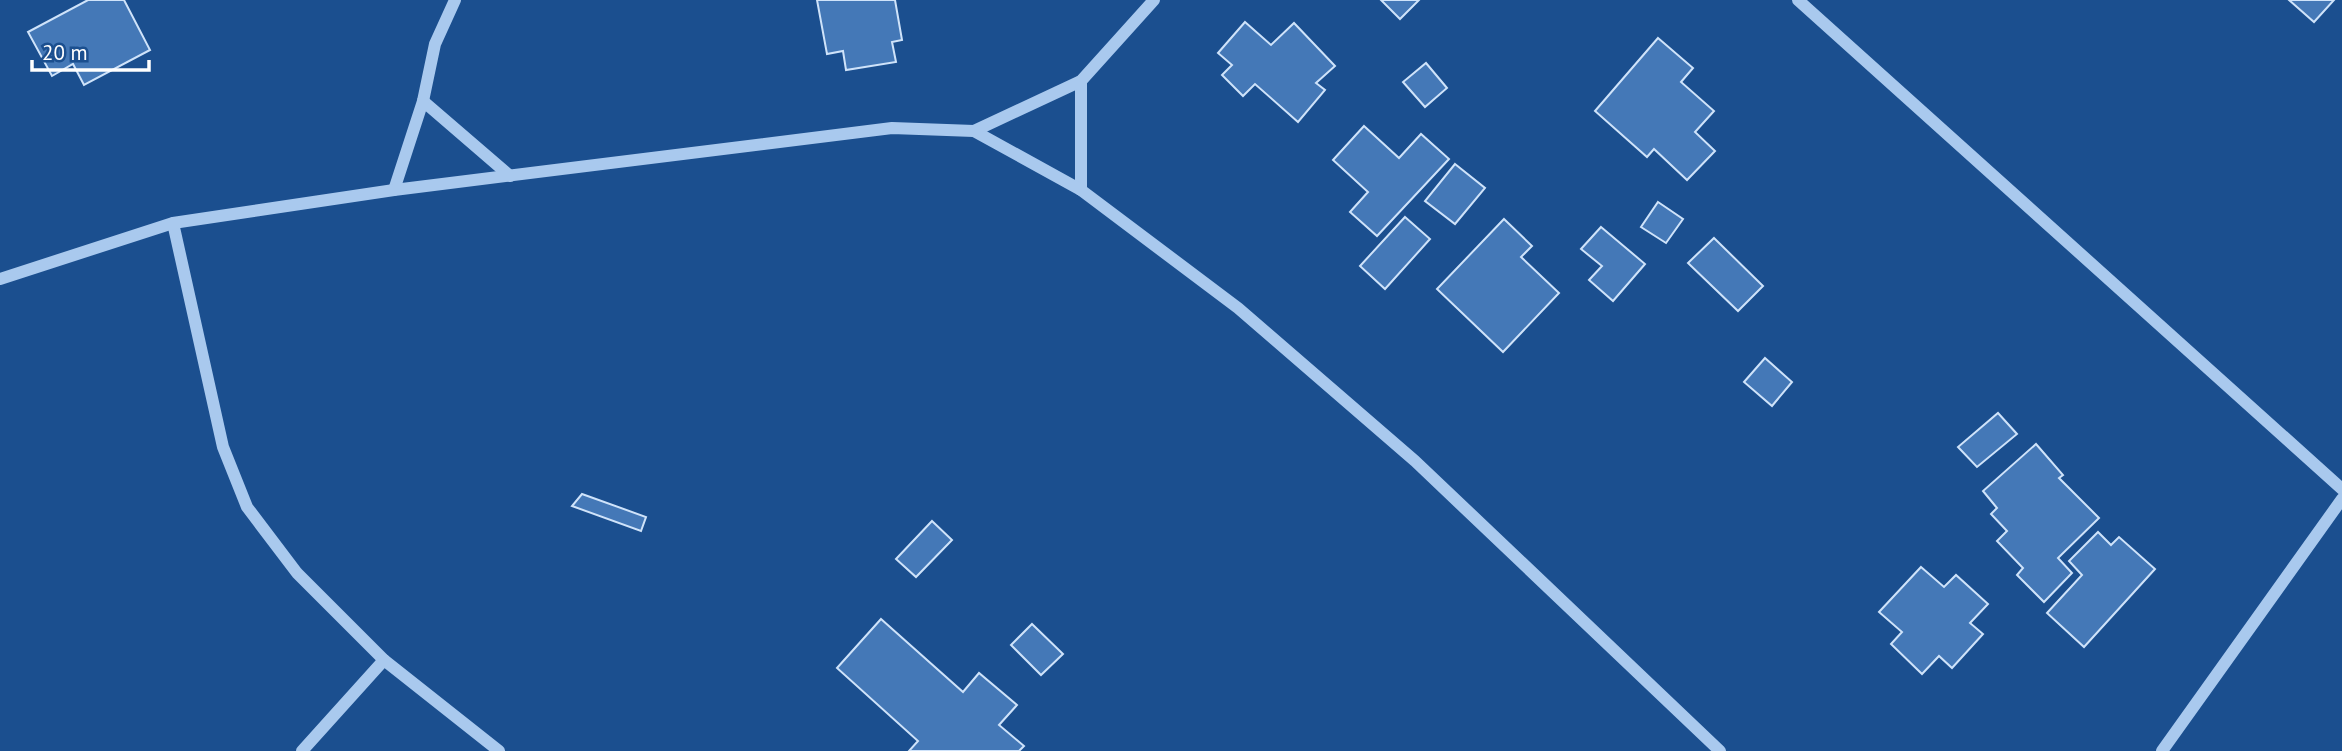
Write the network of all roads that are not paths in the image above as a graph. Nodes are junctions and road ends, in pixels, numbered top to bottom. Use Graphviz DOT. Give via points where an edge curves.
graph roads {
  1 [pos="455,0"];
  2 [pos="1154,0"];
  3 [pos="1798,0"];
  4 [pos="1081,81"];
  5 [pos="423,102"];
  6 [pos="974,131"];
  7 [pos="510,176"];
  8 [pos="394,190"];
  9 [pos="1081,190"];
  10 [pos="173,223"];
  11 [pos="0,279"];
  12 [pos="2342,489"];
  13 [pos="2342,499"];
  14 [pos="384,660"];
  15 [pos="302,751"];
  16 [pos="499,751"];
  17 [pos="1720,751"];
  18 [pos="2162,751"];
  1 -- 5 [label="street" via="435,44"];
  2 -- 4 [label="street"];
  3 -- 12 [label="street"];
  4 -- 6 [label="street"];
  4 -- 9 [label="street"];
  5 -- 7 [label="street"];
  5 -- 8 [label="street"];
  6 -- 7 [label="street" via="892,128"];
  6 -- 9 [label="street"];
  7 -- 8 [label="street"];
  8 -- 10 [label="street"];
  9 -- 17 [label="street" via="1238,308 1415,461"];
  10 -- 11 [label="street"];
  10 -- 14 [label="street" via="223,447 247,507 297,573"];
  13 -- 18 [label="street"];
  14 -- 15 [label="street"];
  14 -- 16 [label="street"];
}
